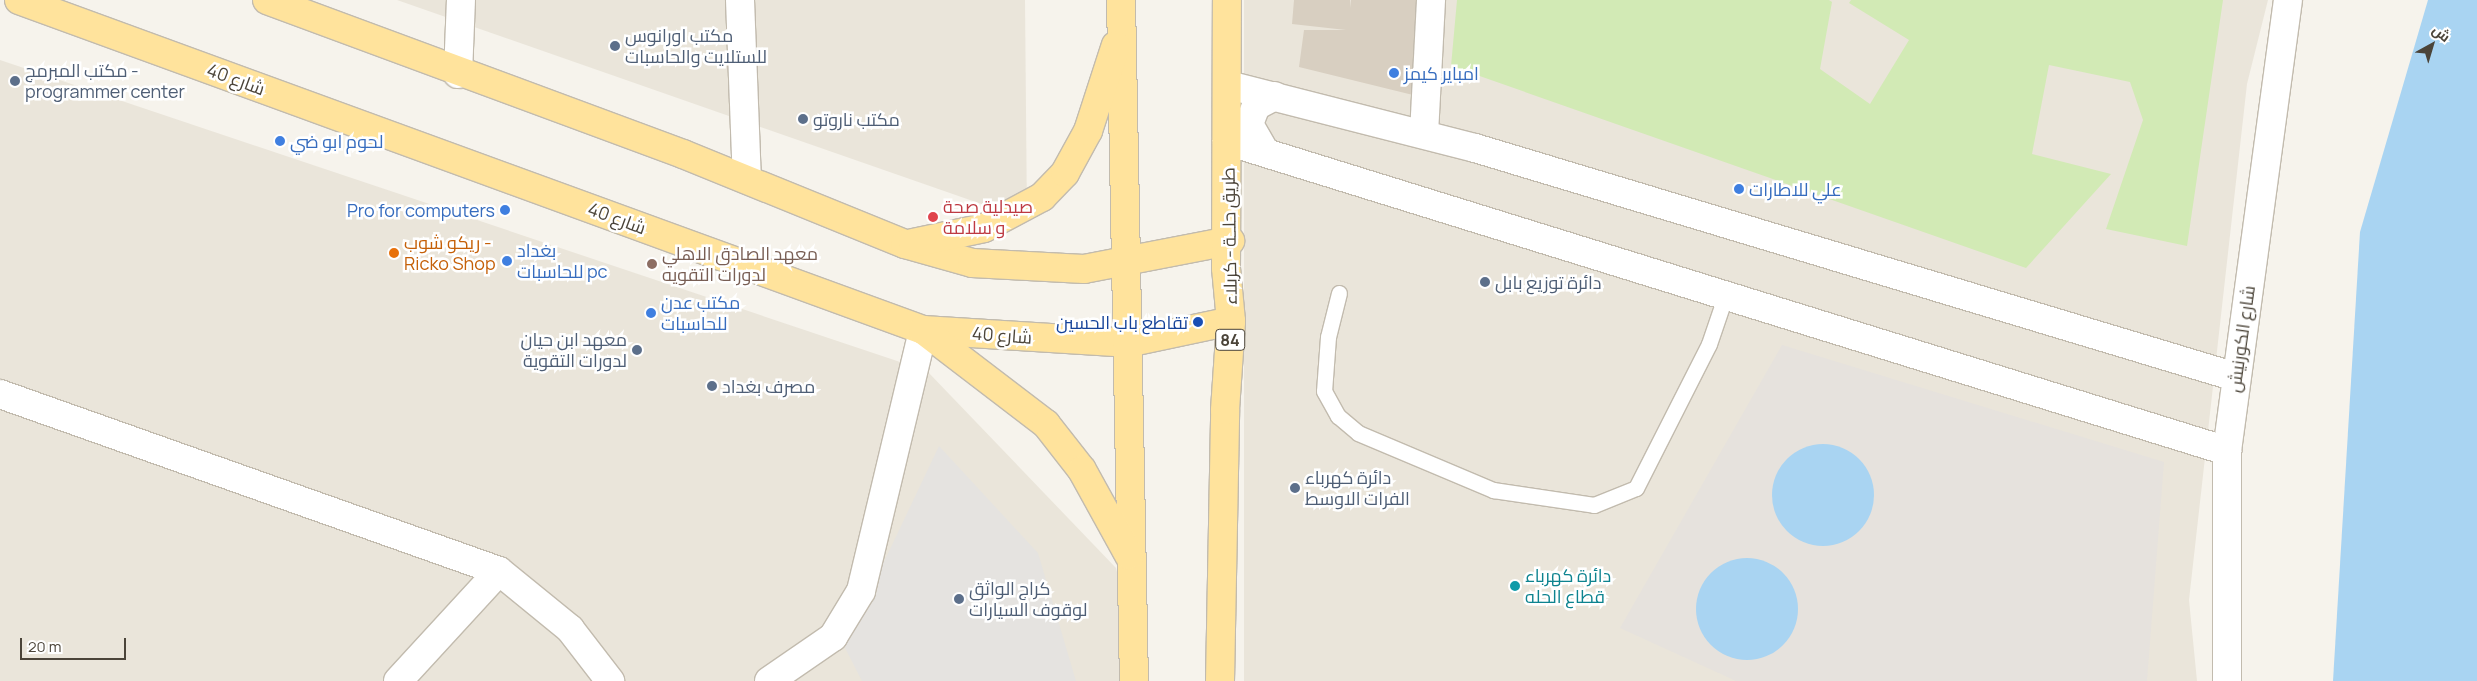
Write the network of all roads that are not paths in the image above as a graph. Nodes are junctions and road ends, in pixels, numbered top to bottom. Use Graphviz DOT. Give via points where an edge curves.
graph roads {
  1 [pos="19,0"];
  2 [pos="267,0"];
  3 [pos="461,0"];
  4 [pos="740,0"];
  5 [pos="1121,0"];
  6 [pos="1227,0"];
  7 [pos="1431,0"];
  8 [pos="2288,0"];
  9 [pos="1121,30"];
  10 [pos="458,74"];
  11 [pos="1228,85"];
  12 [pos="1275,96"];
  13 [pos="1424,134"];
  14 [pos="1227,141"];
  15 [pos="1265,152"];
  16 [pos="747,179"];
  17 [pos="1230,241"];
  18 [pos="905,244"];
  19 [pos="1123,264"];
  20 [pos="1340,293"];
  21 [pos="1726,294"];
  22 [pos="1231,322"];
  23 [pos="923,330"];
  24 [pos="1127,343"];
  25 [pos="2236,377"];
  26 [pos="0,394"];
  27 [pos="2227,451"];
  28 [pos="1133,562"];
  29 [pos="499,572"];
  30 [pos="398,681"];
  31 [pos="610,681"];
  32 [pos="769,681"];
  33 [pos="1134,681"];
  34 [pos="1220,681"];
  35 [pos="2226,681"];
  1 -- 23 [label="main road, شارع 40"];
  2 -- 10 [label="main road"];
  3 -- 10 [label="street"];
  4 -- 16 [label="street"];
  5 -- 9 [label="main road"];
  6 -- 11 [label="main road, طريق حلــة - كربلاء / 84"];
  7 -- 13 [label="street"];
  8 -- 25 [label="street, شارع الكورنيش"];
  9 -- 18 [label="main road" via="1088,131 1065,172 1042,197 984,228"];
  9 -- 19 [label="main road"];
  10 -- 16 [label="main road"];
  11 -- 12 [label="street"];
  11 -- 14 [label="main road, طريق حلــة - كربلاء / 84"];
  12 -- 13 [label="street"];
  12 -- 15 [label="street" via="1256,106 1250,124"];
  13 -- 25 [label="street"];
  14 -- 15 [label="street"];
  14 -- 17 [label="main road, طريق حلــة - كربلاء / 84"];
  15 -- 21 [label="street"];
  16 -- 18 [label="main road"];
  17 -- 19 [label="main road"];
  17 -- 22 [label="main road, طريق حلــة - كربلاء / 84" via="1227,286"];
  18 -- 19 [label="main road" via="972,263 1084,270"];
  19 -- 24 [label="main road"];
  20 -- 21 [label="lane" via="1328,337 1324,391 1338,416 1358,432 1493,490 1594,505 1636,488 1709,344"];
  21 -- 27 [label="street"];
  22 -- 24 [label="main road, شارع 40"];
  22 -- 34 [label="main road, طريق حلــة - كربلاء / 84" via="1225,410"];
  23 -- 24 [label="main road, شارع 40"];
  23 -- 28 [label="main road" via="1046,424 1101,501"];
  23 -- 32 [label="street" via="861,591 834,637"];
  24 -- 28 [label="main road"];
  25 -- 27 [label="street, شارع الكورنيش"];
  26 -- 29 [label="street"];
  27 -- 35 [label="street, شارع الكورنيش"];
  28 -- 33 [label="main road"];
  29 -- 30 [label="street"];
  29 -- 31 [label="street" via="570,630"];
}
